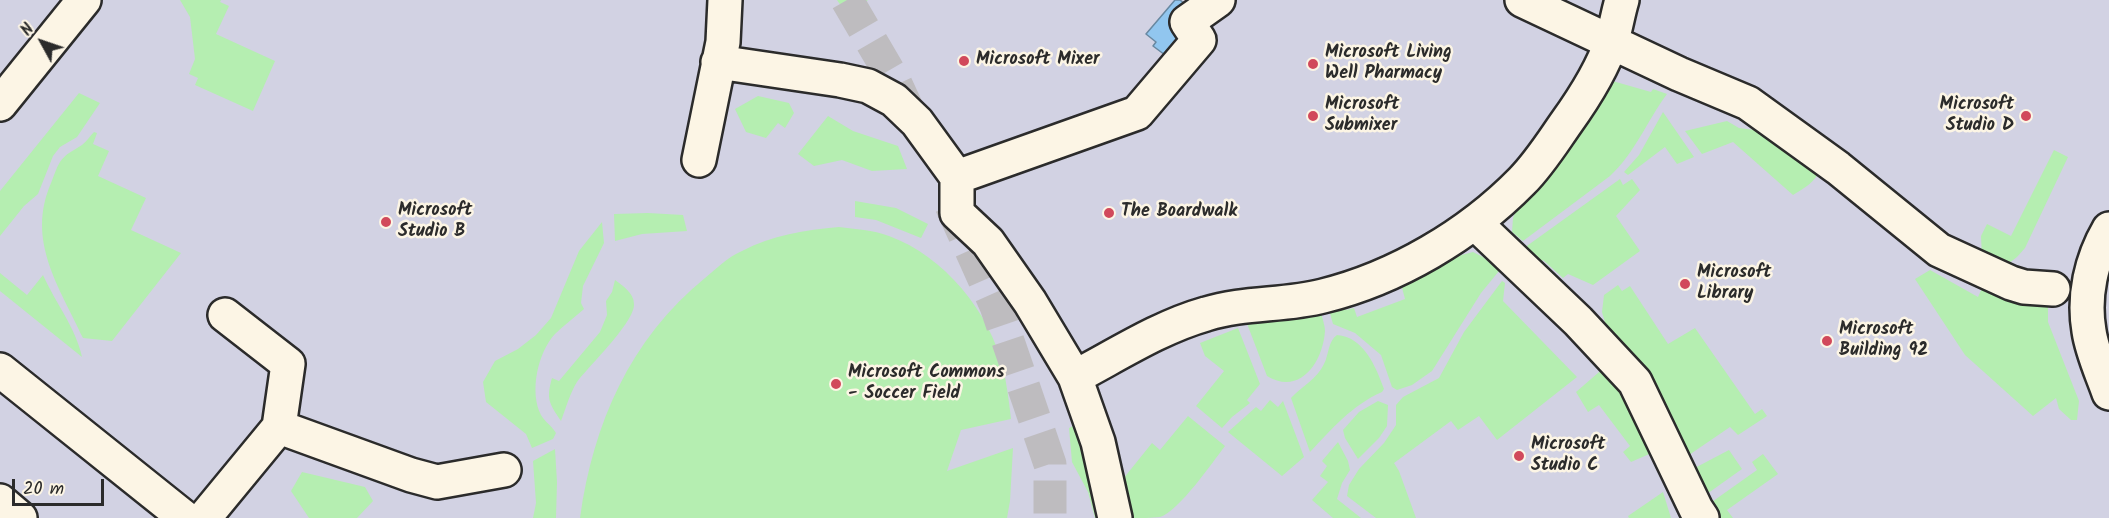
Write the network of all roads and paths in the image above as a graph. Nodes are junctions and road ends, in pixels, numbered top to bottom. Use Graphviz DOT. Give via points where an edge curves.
graph roads {
  1 [pos="84,0"];
  2 [pos="725,0"];
  3 [pos="1218,0"];
  4 [pos="1522,0"];
  5 [pos="1622,0"];
  6 [pos="1612,41"];
  7 [pos="717,62"];
  8 [pos="0,104"];
  9 [pos="699,159"];
  10 [pos="957,177"];
  11 [pos="1475,223"];
  12 [pos="2109,229"];
  13 [pos="2053,289"];
  14 [pos="225,315"];
  15 [pos="0,370"];
  16 [pos="1075,377"];
  17 [pos="2109,393"];
  18 [pos="279,427"];
  19 [pos="504,470"];
  20 [pos="0,501"];
  21 [pos="20,518"];
  22 [pos="185,518"];
  23 [pos="204,518"];
  24 [pos="1115,518"];
  25 [pos="1702,518"];
  1 -- 8 [label="street"];
  2 -- 7 [label="street" via="723,42"];
  3 -- 10 [label="street" via="1187,22 1199,40 1137,113"];
  4 -- 6 [label="street"];
  5 -- 6 [label="street"];
  6 -- 11 [label="street" via="1588,93 1544,154 1522,181"];
  6 -- 13 [label="street" via="1748,103 1838,168 1939,250 2012,283"];
  7 -- 9 [label="street"];
  7 -- 10 [label="street" via="867,86 894,100 917,122"];
  10 -- 16 [label="street" via="957,213 988,242"];
  11 -- 16 [label="street" via="1370,282 1322,297 1206,314"];
  11 -- 25 [label="street" via="1578,321 1635,382"];
  12 -- 17 [label="street" via="2099,246 2087,290 2089,332"];
  14 -- 18 [label="street" via="288,364"];
  15 -- 22 [label="street"];
  16 -- 24 [label="street" via="1098,442"];
  18 -- 19 [label="street" via="437,482"];
  18 -- 23 [label="street"];
  20 -- 21 [label="street"];
}
